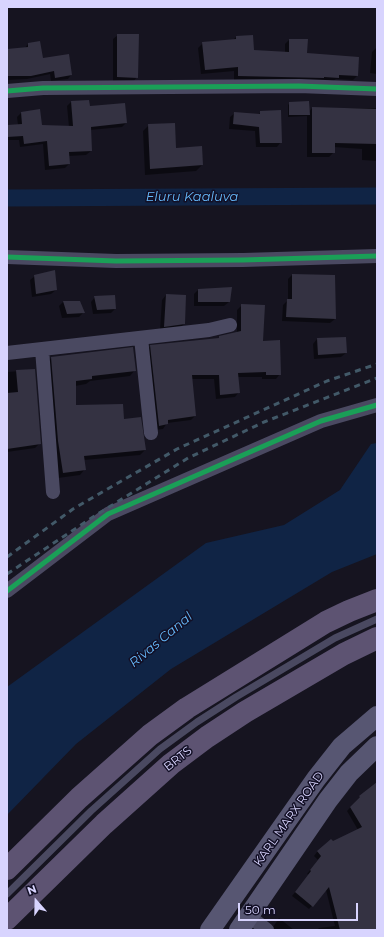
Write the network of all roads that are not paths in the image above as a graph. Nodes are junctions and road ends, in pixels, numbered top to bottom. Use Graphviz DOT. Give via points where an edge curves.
graph roads {
  1 [pos="377,89"];
  2 [pos="7,91"];
  3 [pos="377,256"];
  4 [pos="7,257"];
  5 [pos="230,325"];
  6 [pos="141,338"];
  7 [pos="42,349"];
  8 [pos="7,353"];
  9 [pos="377,405"];
  10 [pos="151,433"];
  11 [pos="53,492"];
  12 [pos="7,591"];
  13 [pos="377,600"];
  14 [pos="377,619"];
  15 [pos="377,638"];
  16 [pos="377,716"];
  17 [pos="376,750"];
  18 [pos="7,870"];
  19 [pos="7,894"];
  20 [pos="7,919"];
  21 [pos="244,923"];
  22 [pos="210,930"];
  23 [pos="266,930"];
  1 -- 2 [label="street" via="299,86 43,88"];
  3 -- 4 [label="street" via="116,261"];
  5 -- 6 [label="street"];
  6 -- 7 [label="street"];
  6 -- 10 [label="street"];
  7 -- 8 [label="street"];
  7 -- 11 [label="street"];
  9 -- 12 [label="street" via="321,421 108,514"];
  13 -- 18 [label="main road" via="326,622 156,730 79,798"];
  14 -- 19 [label="lane, BRTS" via="335,638 191,727 126,779"];
  15 -- 20 [label="main road, BRTS" via="344,654 245,712 171,764 104,824"];
  16 -- 22 [label="main road, KARL MARX ROAD" via="342,746 316,779"];
  17 -- 21 [label="main road, KARL MARX ROAD" via="349,773 328,800"];
  21 -- 23 [label="street"];
}
